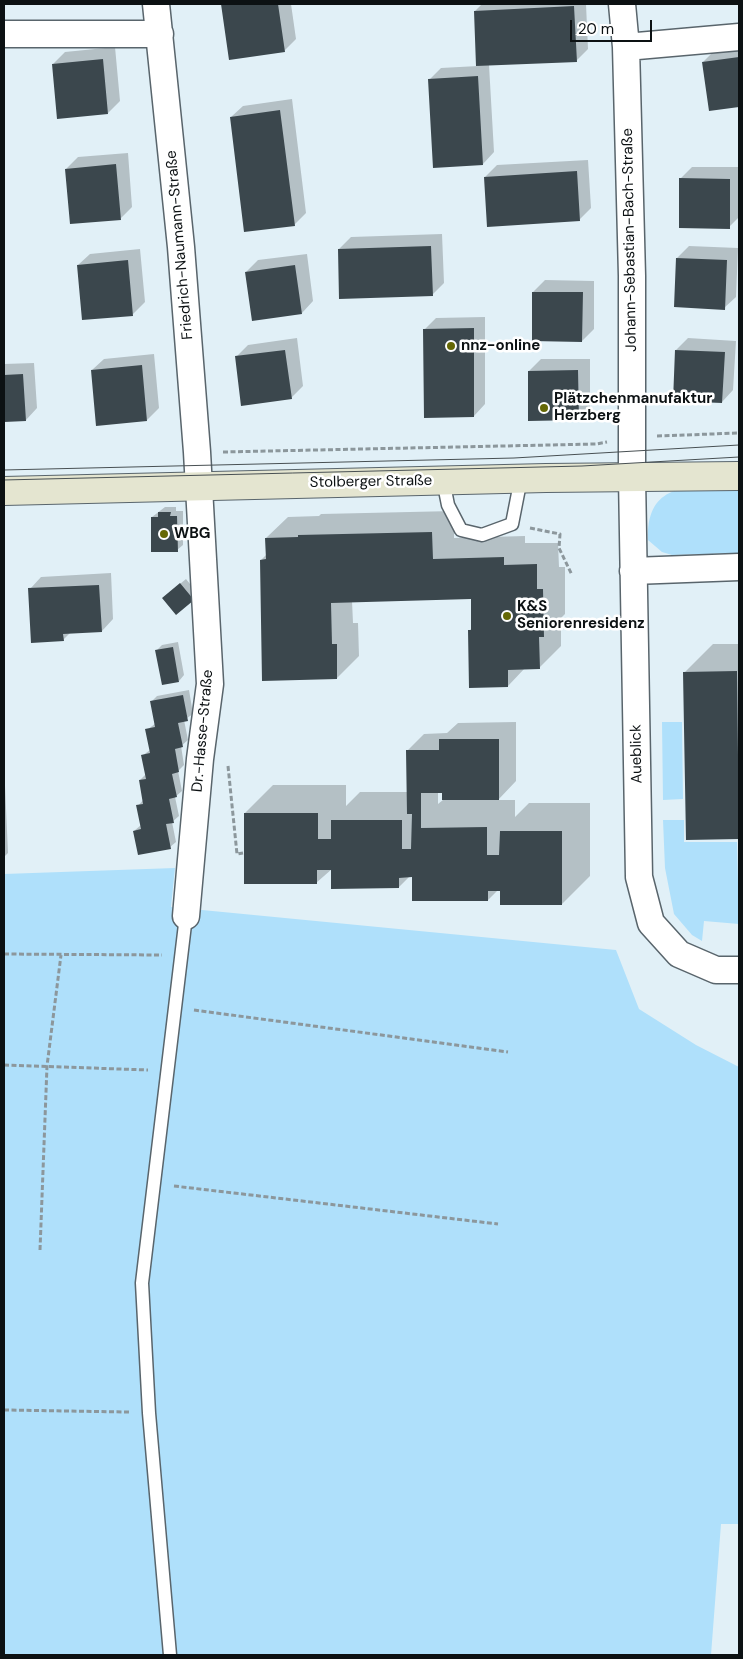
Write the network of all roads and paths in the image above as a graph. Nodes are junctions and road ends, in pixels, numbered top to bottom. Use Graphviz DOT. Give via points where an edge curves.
graph roads {
  1 [pos="156,4"];
  2 [pos="622,4"];
  3 [pos="4,34"];
  4 [pos="160,34"];
  5 [pos="739,37"];
  6 [pos="626,47"];
  7 [pos="739,433"];
  8 [pos="632,437"];
  9 [pos="197,452"];
  10 [pos="739,476"];
  11 [pos="632,477"];
  12 [pos="521,478"];
  13 [pos="443,480"];
  14 [pos="198,486"];
  15 [pos="4,491"];
  16 [pos="512,524"];
  17 [pos="739,567"];
  18 [pos="634,572"];
  19 [pos="572,575"];
  20 [pos="200,759"];
  21 [pos="243,854"];
  22 [pos="186,916"];
  23 [pos="4,954"];
  24 [pos="61,955"];
  25 [pos="180,956"];
  26 [pos="739,970"];
  27 [pos="174,1008"];
  28 [pos="508,1052"];
  29 [pos="4,1064"];
  30 [pos="47,1066"];
  31 [pos="166,1071"];
  32 [pos="153,1184"];
  33 [pos="498,1224"];
  34 [pos="40,1250"];
  35 [pos="4,1410"];
  36 [pos="149,1412"];
  37 [pos="170,1655"];
  1 -- 4 [label="street, Friedrich-Naumann-Straße"];
  2 -- 6 [label="street, Johann-Sebastian-Bach-Straße"];
  3 -- 4 [label="street"];
  4 -- 9 [label="street, Friedrich-Naumann-Straße"];
  5 -- 6 [label="street"];
  6 -- 8 [label="street, Johann-Sebastian-Bach-Straße"];
  7 -- 8 [label="path"];
  8 -- 9 [label="path" via="596,444"];
  8 -- 11 [label="street, Johann-Sebastian-Bach-Straße"];
  9 -- 14 [label="street, Friedrich-Naumann-Straße"];
  10 -- 11 [label="main road, Stolberger Straße"];
  11 -- 12 [label="main road, Stolberger Straße"];
  11 -- 18 [label="street, Aueblick"];
  12 -- 13 [label="main road, Stolberger Straße"];
  12 -- 16 [label="lane"];
  13 -- 14 [label="main road, Stolberger Straße"];
  13 -- 16 [label="lane" via="448,505 461,530 482,535"];
  14 -- 15 [label="main road, Stolberger Straße"];
  14 -- 20 [label="street, Dr.-Hasse-Straße" via="210,684"];
  16 -- 19 [label="path" via="560,534 558,548"];
  17 -- 18 [label="street"];
  18 -- 26 [label="street, Aueblick" via="639,877 651,923 679,954 716,970"];
  20 -- 21 [label="path" via="229,766 237,854"];
  20 -- 22 [label="street, Dr.-Hasse-Straße"];
  22 -- 25 [label="lane"];
  23 -- 24 [label="path"];
  24 -- 25 [label="path"];
  24 -- 30 [label="path"];
  25 -- 27 [label="lane"];
  27 -- 28 [label="path"];
  27 -- 31 [label="lane"];
  29 -- 30 [label="path"];
  30 -- 31 [label="path"];
  30 -- 34 [label="path"];
  31 -- 32 [label="lane"];
  32 -- 33 [label="path"];
  32 -- 36 [label="lane" via="142,1282"];
  35 -- 36 [label="path"];
  36 -- 37 [label="lane"];
}
